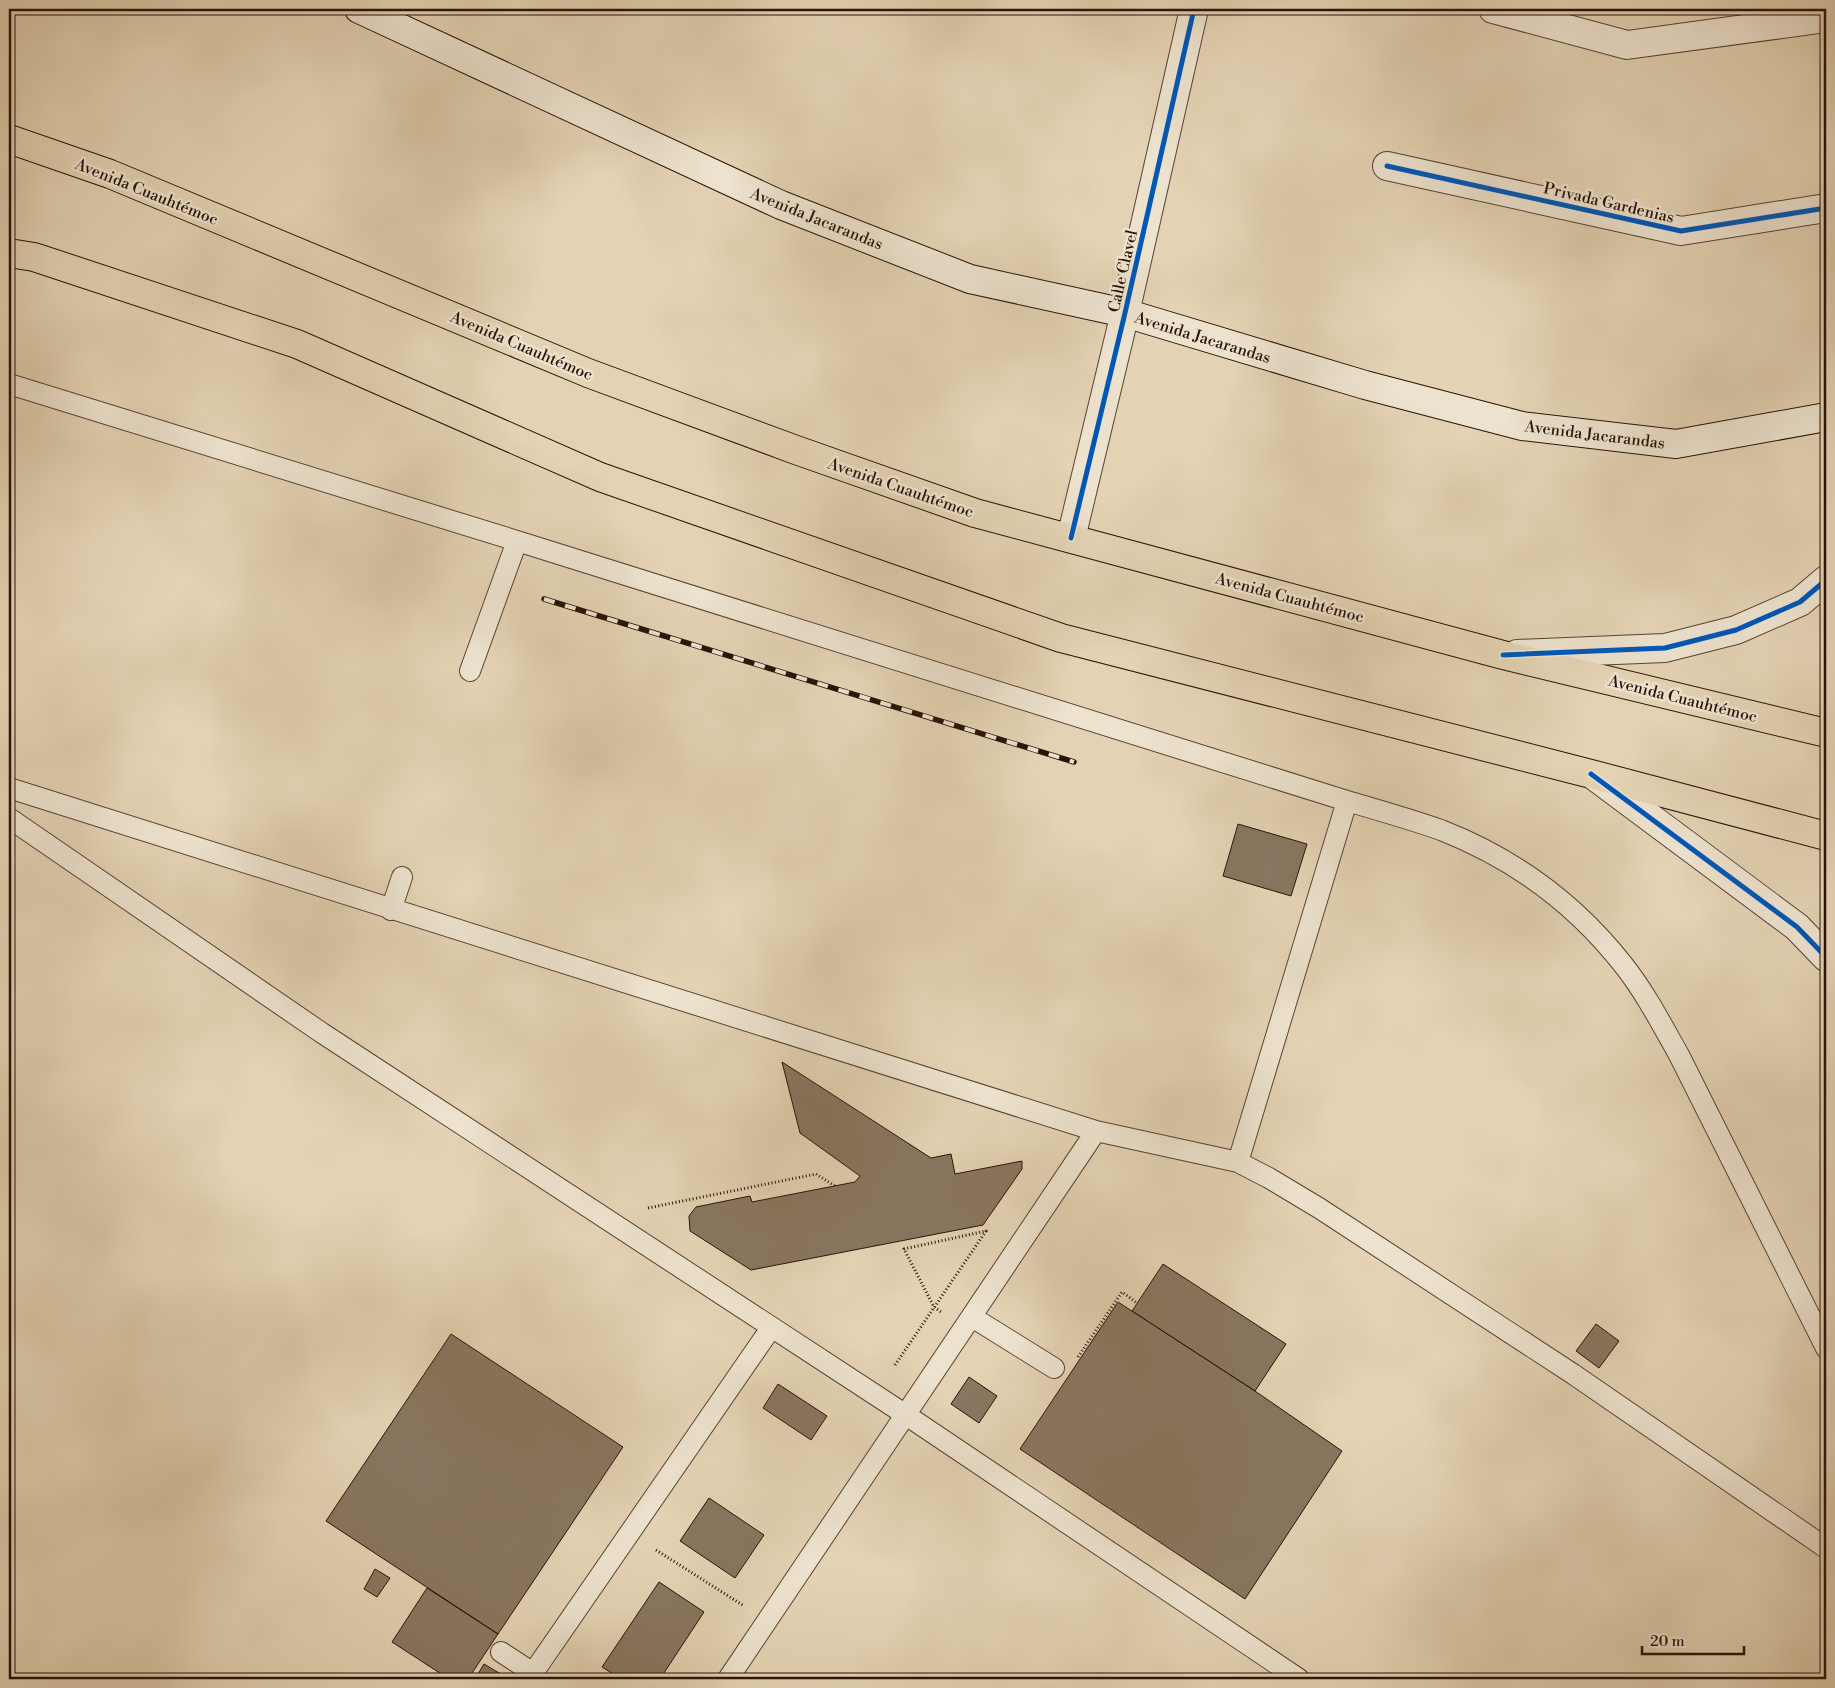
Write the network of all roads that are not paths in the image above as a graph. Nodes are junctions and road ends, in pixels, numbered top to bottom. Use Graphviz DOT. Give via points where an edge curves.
graph roads {
  1 [pos="361,9"];
  2 [pos="1194,9"];
  3 [pos="1493,9"];
  4 [pos="1826,18"];
  5 [pos="9,139"];
  6 [pos="1387,166"];
  7 [pos="1826,208"];
  8 [pos="9,253"];
  9 [pos="1125,313"];
  10 [pos="9,384"];
  11 [pos="1826,417"];
  12 [pos="1071,538"];
  13 [pos="517,541"];
  14 [pos="1826,580"];
  15 [pos="1503,655"];
  16 [pos="470,671"];
  17 [pos="1826,733"];
  18 [pos="1591,774"];
  19 [pos="9,788"];
  20 [pos="1347,800"];
  21 [pos="9,818"];
  22 [pos="1826,836"];
  23 [pos="402,877"];
  24 [pos="391,910"];
  25 [pos="1826,957"];
  26 [pos="1096,1131"];
  27 [pos="1238,1162"];
  28 [pos="972,1317"];
  29 [pos="772,1328"];
  30 [pos="1826,1348"];
  31 [pos="1054,1368"];
  32 [pos="906,1415"];
  33 [pos="1826,1548"];
  34 [pos="501,1652"];
  35 [pos="534,1676"];
  36 [pos="728,1679"];
  37 [pos="1299,1679"];
  1 -- 9 [label="street, Avenida Jacarandas" via="782,205 970,279"];
  2 -- 9 [label="street, Calle Clavel"];
  3 -- 4 [label="street" via="1628,45"];
  5 -- 12 [label="main road, Avenida Cuauhtémoc" via="110,174 588,373 975,513"];
  6 -- 7 [label="street, Privada Gardenias" via="1681,231"];
  8 -- 18 [label="main road" via="34,257 297,344 600,477 1062,638"];
  9 -- 11 [label="street, Avenida Jacarandas" via="1365,385 1522,426 1676,444"];
  9 -- 12 [label="street, Calle Clavel"];
  10 -- 13 [label="lane"];
  12 -- 15 [label="main road, Avenida Cuauhtémoc"];
  13 -- 16 [label="lane"];
  13 -- 20 [label="lane"];
  14 -- 15 [label="street" via="1800,602 1745,626 1665,648"];
  15 -- 17 [label="main road, Avenida Cuauhtémoc"];
  18 -- 22 [label="main road"];
  18 -- 25 [label="street" via="1797,927"];
  19 -- 24 [label="lane"];
  20 -- 27 [label="lane"];
  20 -- 30 [label="lane" via="1441,830 1483,850 1523,872 1558,897 1596,932 1626,968 1679,1054"];
  21 -- 29 [label="lane" via="322,1033"];
  23 -- 24 [label="lane"];
  24 -- 26 [label="lane"];
  26 -- 27 [label="lane"];
  26 -- 28 [label="lane"];
  27 -- 33 [label="lane" via="1319,1208 1573,1374"];
  28 -- 31 [label="lane"];
  28 -- 32 [label="lane"];
  29 -- 32 [label="lane"];
  29 -- 35 [label="lane"];
  32 -- 36 [label="lane"];
  32 -- 37 [label="lane"];
  34 -- 35 [label="lane"];
}
